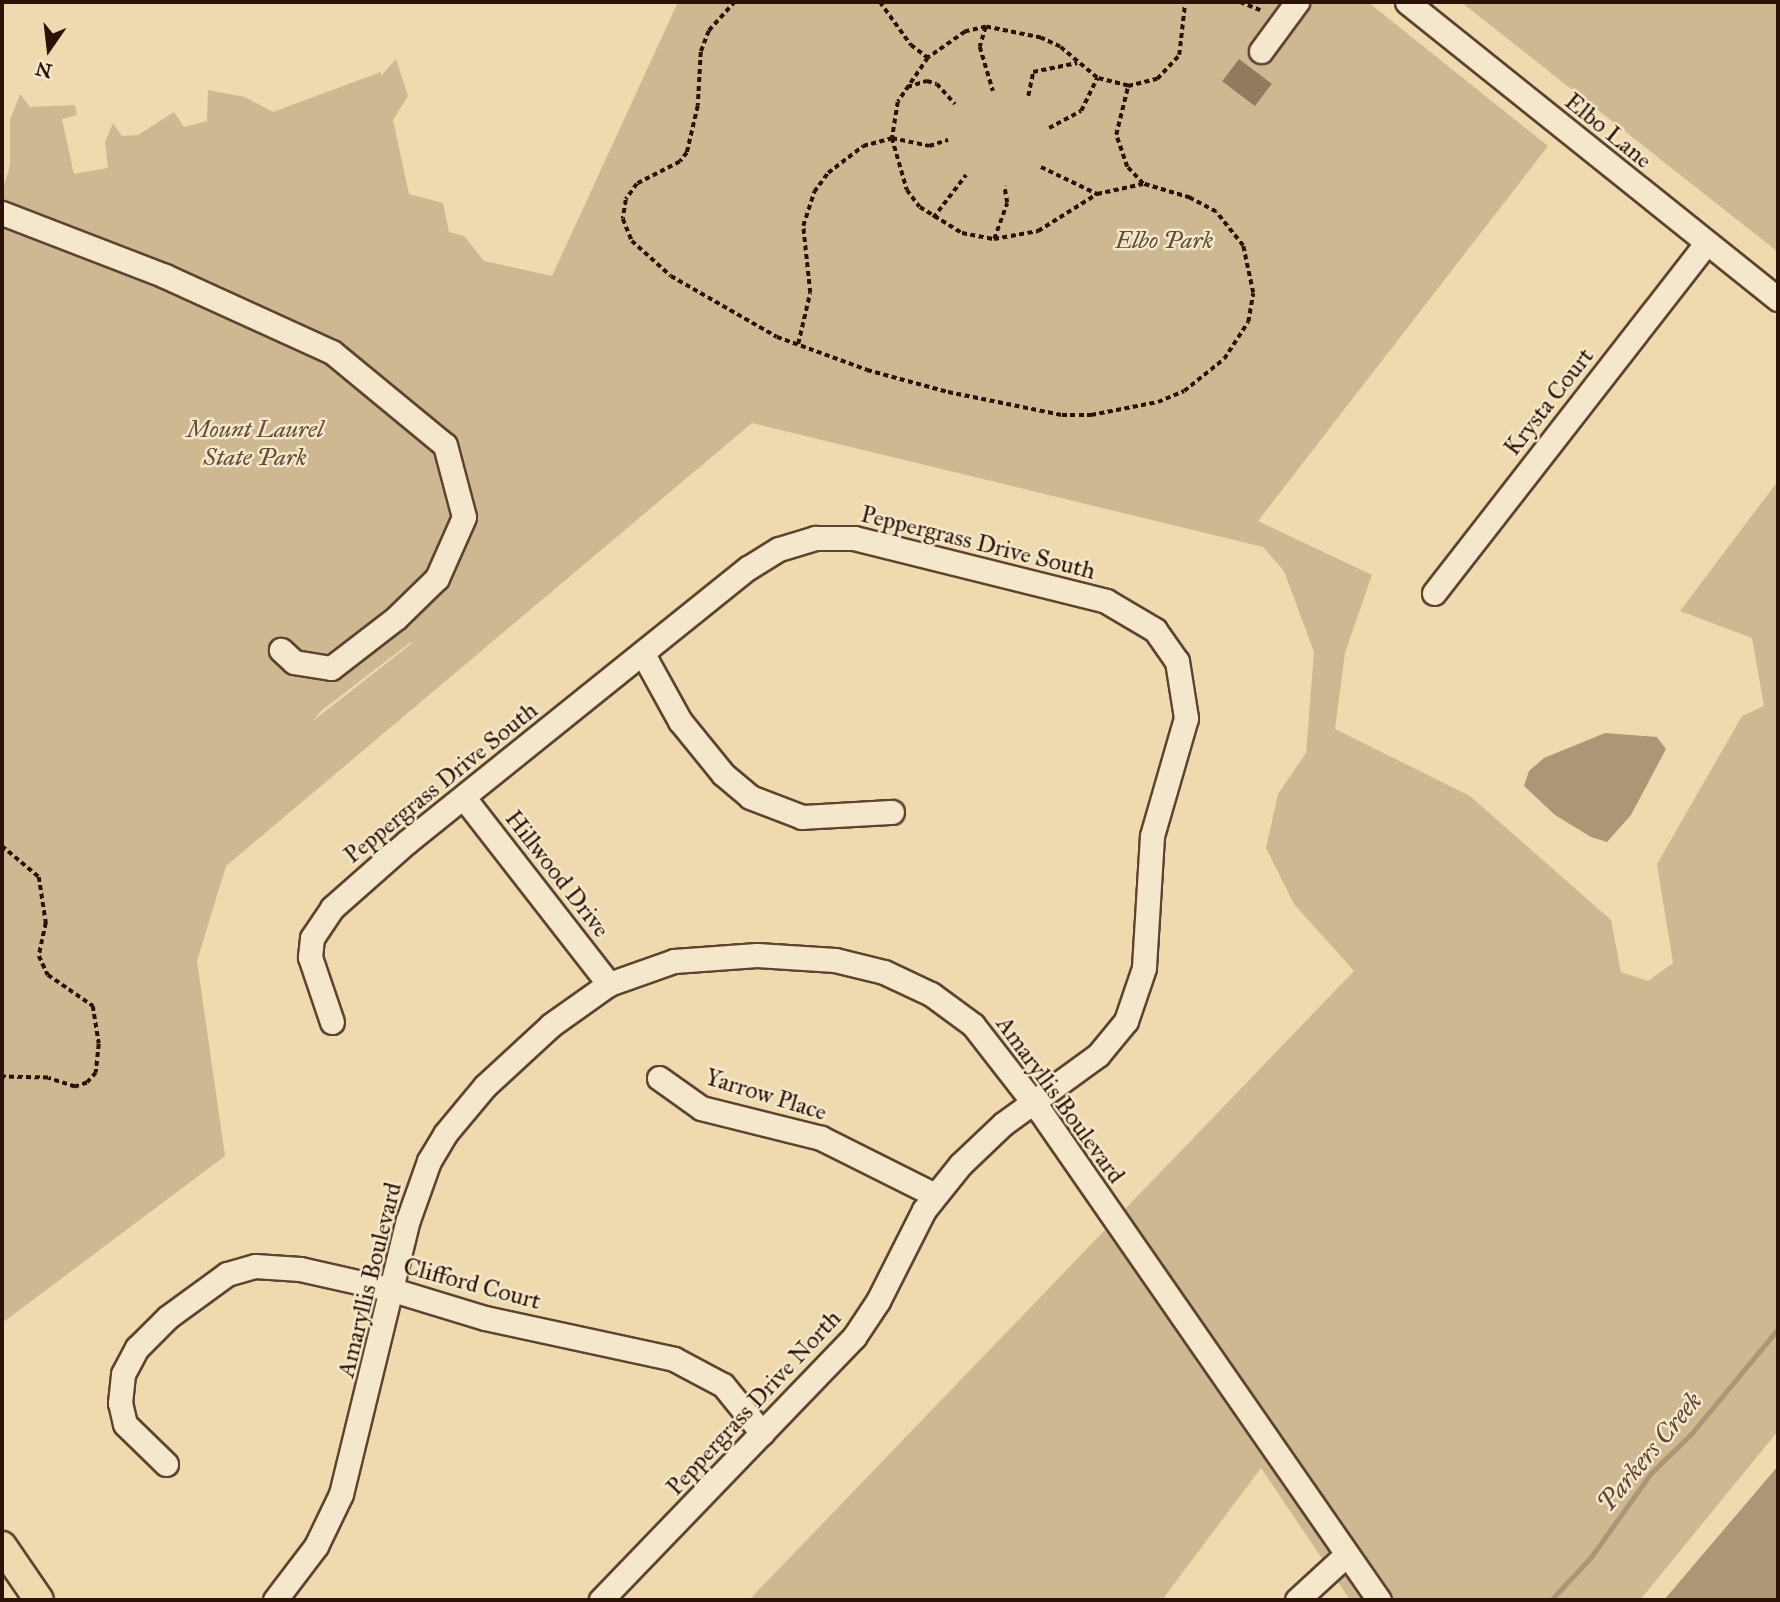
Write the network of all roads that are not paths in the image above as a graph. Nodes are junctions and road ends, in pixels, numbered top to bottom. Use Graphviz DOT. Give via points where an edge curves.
graph roads {
  1 [pos="1297,2"];
  2 [pos="1407,2"];
  3 [pos="1261,51"];
  4 [pos="2,213"];
  5 [pos="1706,243"];
  6 [pos="1778,299"];
  7 [pos="1434,593"];
  8 [pos="281,650"];
  9 [pos="643,654"];
  10 [pos="464,798"];
  11 [pos="892,812"];
  12 [pos="609,984"];
  13 [pos="332,1022"];
  14 [pos="659,1079"];
  15 [pos="1033,1102"];
  16 [pos="935,1195"];
  17 [pos="393,1290"];
  18 [pos="762,1433"];
  19 [pos="166,1464"];
  20 [pos="2,1546"];
  21 [pos="1345,1556"];
  22 [pos="40,1600"];
  23 [pos="275,1600"];
  24 [pos="601,1600"];
  25 [pos="1297,1600"];
  26 [pos="1379,1600"];
  1 -- 3 [label="street"];
  2 -- 5 [label="street, Elbo Lane"];
  4 -- 8 [label="street" via="165,276 332,352 445,445 464,517 437,578 396,618 331,668 293,662"];
  5 -- 6 [label="street, Elbo Lane"];
  5 -- 7 [label="street, Krysta Court"];
  9 -- 10 [label="street, Peppergrass Drive South"];
  9 -- 11 [label="street" via="675,715 723,774 750,797 802,817"];
  9 -- 15 [label="street, Peppergrass Drive South" via="762,557 815,538 874,541 1106,601 1155,630 1177,661 1186,718 1152,836 1147,948 1140,987 1126,1021 1108,1045"];
  10 -- 12 [label="street, Hillwood Drive"];
  10 -- 13 [label="street, Peppergrass Drive South" via="345,895 320,923 310,957"];
  12 -- 15 [label="street, Amaryllis Boulevard" via="647,968 702,957 809,958 859,965 930,993 973,1025"];
  12 -- 17 [label="street, Amaryllis Boulevard" via="541,1034 485,1086 445,1134 417,1189"];
  14 -- 16 [label="street, Yarrow Place" via="701,1108 821,1138"];
  15 -- 16 [label="street, Peppergrass Drive North" via="984,1139"];
  15 -- 21 [label="street, Amaryllis Boulevard"];
  16 -- 18 [label="street, Peppergrass Drive North" via="867,1320"];
  17 -- 18 [label="street, Clifford Court" via="451,1310 688,1364 723,1385"];
  17 -- 19 [label="street, Clifford Court" via="300,1269 255,1266 227,1274 191,1299 136,1348 120,1388 125,1424"];
  17 -- 23 [label="street, Amaryllis Boulevard" via="341,1494 316,1546"];
  18 -- 24 [label="street, Peppergrass Drive North"];
  20 -- 22 [label="main road"];
  21 -- 25 [label="street"];
  21 -- 26 [label="street, Amaryllis Boulevard"];
}
